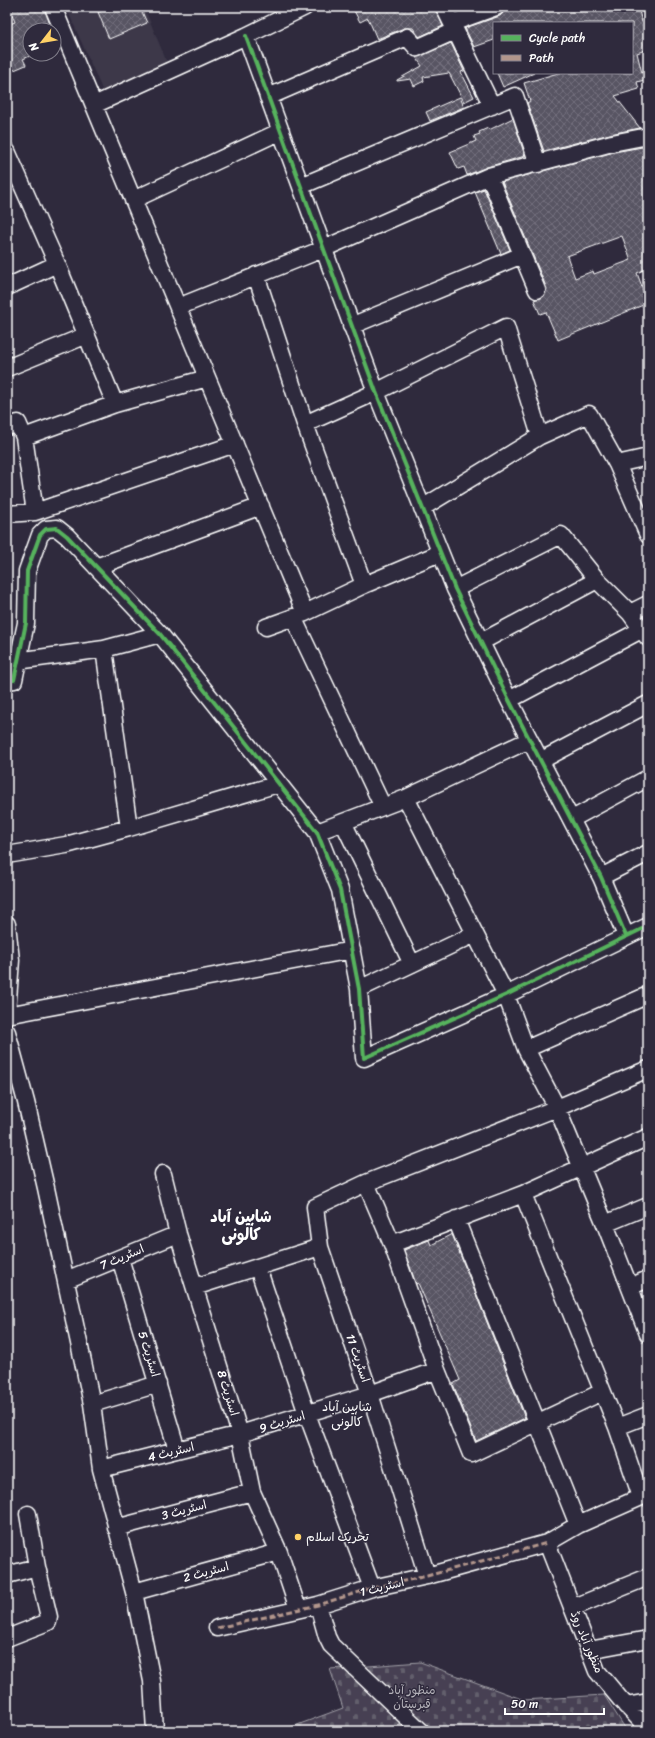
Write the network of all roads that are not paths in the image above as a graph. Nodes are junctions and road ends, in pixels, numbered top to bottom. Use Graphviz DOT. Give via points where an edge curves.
graph roads {
  1 [pos="53,7"];
  2 [pos="305,7"];
  3 [pos="444,7"];
  4 [pos="496,7"];
  5 [pos="453,27"];
  6 [pos="246,36"];
  7 [pos="268,97"];
  8 [pos="94,105"];
  9 [pos="492,106"];
  10 [pos="281,132"];
  11 [pos="648,136"];
  12 [pos="7,151"];
  13 [pos="538,164"];
  14 [pos="489,176"];
  15 [pos="301,186"];
  16 [pos="133,200"];
  17 [pos="323,249"];
  18 [pos="522,255"];
  19 [pos="57,264"];
  20 [pos="256,275"];
  21 [pos="7,287"];
  22 [pos="537,290"];
  23 [pos="178,307"];
  24 [pos="351,326"];
  25 [pos="87,335"];
  26 [pos="7,368"];
  27 [pos="208,378"];
  28 [pos="376,392"];
  29 [pos="115,404"];
  30 [pos="306,424"];
  31 [pos="7,427"];
  32 [pos="540,436"];
  33 [pos="24,437"];
  34 [pos="235,444"];
  35 [pos="648,457"];
  36 [pos="617,464"];
  37 [pos="261,506"];
  38 [pos="422,508"];
  39 [pos="34,512"];
  40 [pos="7,514"];
  41 [pos="648,535"];
  42 [pos="440,553"];
  43 [pos="96,567"];
  44 [pos="597,580"];
  45 [pos="364,585"];
  46 [pos="455,589"];
  47 [pos="648,604"];
  48 [pos="630,613"];
  49 [pos="299,615"];
  50 [pos="266,627"];
  51 [pos="160,634"];
  52 [pos="644,634"];
  53 [pos="481,642"];
  54 [pos="104,649"];
  55 [pos="17,661"];
  56 [pos="7,682"];
  57 [pos="509,700"];
  58 [pos="648,704"];
  59 [pos="529,740"];
  60 [pos="540,761"];
  61 [pos="648,778"];
  62 [pos="278,784"];
  63 [pos="406,798"];
  64 [pos="383,807"];
  65 [pos="572,819"];
  66 [pos="343,822"];
  67 [pos="129,828"];
  68 [pos="317,832"];
  69 [pos="648,853"];
  70 [pos="7,856"];
  71 [pos="601,877"];
  72 [pos="7,924"];
  73 [pos="648,926"];
  74 [pos="475,934"];
  75 [pos="626,936"];
  76 [pos="352,950"];
  77 [pos="412,964"];
  78 [pos="359,989"];
  79 [pos="506,995"];
  80 [pos="648,995"];
  81 [pos="7,1014"];
  82 [pos="7,1032"];
  83 [pos="526,1049"];
  84 [pos="648,1069"];
  85 [pos="557,1108"];
  86 [pos="648,1137"];
  87 [pos="582,1168"];
  88 [pos="163,1174"];
  89 [pos="366,1183"];
  90 [pos="522,1194"];
  91 [pos="648,1206"];
  92 [pos="456,1219"];
  93 [pos="605,1224"];
  94 [pos="178,1234"];
  95 [pos="392,1244"];
  96 [pos="320,1247"];
  97 [pos="120,1258"];
  98 [pos="258,1268"];
  99 [pos="648,1279"];
  100 [pos="66,1280"];
  101 [pos="194,1287"];
  102 [pos="630,1287"];
  103 [pos="648,1334"];
  104 [pos="437,1370"];
  105 [pos="158,1384"];
  106 [pos="602,1392"];
  107 [pos="370,1394"];
  108 [pos="92,1404"];
  109 [pos="307,1414"];
  110 [pos="648,1415"];
  111 [pos="537,1424"];
  112 [pos="617,1427"];
  113 [pos="240,1434"];
  114 [pos="177,1450"];
  115 [pos="101,1469"];
  116 [pos="252,1492"];
  117 [pos="644,1495"];
  118 [pos="28,1514"];
  119 [pos="578,1525"];
  120 [pos="116,1528"];
  121 [pos="547,1543"];
  122 [pos="279,1552"];
  123 [pos="38,1567"];
  124 [pos="7,1575"];
  125 [pos="427,1576"];
  126 [pos="648,1577"];
  127 [pos="372,1588"];
  128 [pos="134,1592"];
  129 [pos="318,1605"];
  130 [pos="572,1608"];
  131 [pos="298,1610"];
  132 [pos="217,1628"];
  133 [pos="7,1638"];
  134 [pos="648,1639"];
  135 [pos="589,1650"];
  136 [pos="648,1702"];
  137 [pos="626,1706"];
  138 [pos="156,1731"];
  139 [pos="421,1731"];
  140 [pos="645,1731"];
  1 -- 8 [label="street"];
  2 -- 6 [label="street"];
  3 -- 5 [label="street"];
  4 -- 5 [label="street"];
  5 -- 7 [label="street" via="417,48 406,37"];
  5 -- 9 [label="street"];
  6 -- 7 [label="street"];
  6 -- 8 [label="street"];
  7 -- 10 [label="street"];
  8 -- 16 [label="street"];
  9 -- 13 [label="street" via="515,96"];
  9 -- 15 [label="street"];
  10 -- 15 [label="street"];
  10 -- 16 [label="street"];
  11 -- 13 [label="street" via="612,143"];
  12 -- 19 [label="street"];
  13 -- 14 [label="street"];
  14 -- 17 [label="street"];
  14 -- 18 [label="street"];
  15 -- 17 [label="street"];
  16 -- 23 [label="street"];
  17 -- 20 [label="street"];
  17 -- 24 [label="street"];
  18 -- 22 [label="street"];
  18 -- 24 [label="street"];
  19 -- 21 [label="street"];
  19 -- 25 [label="street"];
  20 -- 23 [label="street"];
  20 -- 30 [label="street"];
  23 -- 27 [label="street"];
  24 -- 28 [label="street"];
  25 -- 26 [label="street"];
  25 -- 29 [label="street"];
  27 -- 29 [label="street"];
  27 -- 34 [label="street"];
  28 -- 30 [label="street"];
  28 -- 32 [label="street" via="506,327"];
  28 -- 38 [label="street"];
  29 -- 33 [label="street"];
  30 -- 45 [label="street"];
  31 -- 33 [label="street" via="18,423"];
  32 -- 36 [label="street" via="589,414"];
  32 -- 38 [label="street"];
  33 -- 39 [label="street"];
  34 -- 37 [label="street"];
  34 -- 39 [label="street"];
  35 -- 36 [label="street"];
  36 -- 41 [label="street"];
  37 -- 43 [label="street"];
  37 -- 49 [label="street"];
  38 -- 42 [label="street"];
  39 -- 40 [label="street"];
  42 -- 45 [label="street"];
  42 -- 46 [label="street"];
  43 -- 51 [label="street"];
  43 -- 55 [label="street" via="57,528 46,529 40,535 28,571 26,623"];
  44 -- 46 [label="street" via="561,535"];
  44 -- 48 [label="street"];
  44 -- 53 [label="street"];
  45 -- 49 [label="street"];
  46 -- 53 [label="street"];
  47 -- 48 [label="street"];
  48 -- 52 [label="street"];
  49 -- 50 [label="street"];
  49 -- 64 [label="street"];
  51 -- 54 [label="street"];
  51 -- 62 [label="street"];
  52 -- 57 [label="street"];
  53 -- 57 [label="street"];
  54 -- 55 [label="street"];
  54 -- 67 [label="street"];
  55 -- 56 [label="street" via="14,680"];
  57 -- 59 [label="street"];
  58 -- 60 [label="street"];
  59 -- 60 [label="street"];
  59 -- 63 [label="street"];
  60 -- 65 [label="street"];
  61 -- 65 [label="street"];
  62 -- 67 [label="street"];
  62 -- 68 [label="street"];
  63 -- 64 [label="street"];
  63 -- 74 [label="street"];
  64 -- 66 [label="street"];
  65 -- 71 [label="street"];
  66 -- 68 [label="street"];
  66 -- 77 [label="street"];
  67 -- 70 [label="street" via="66,845"];
  68 -- 76 [label="street" via="340,890"];
  69 -- 71 [label="street"];
  71 -- 75 [label="street"];
  72 -- 81 [label="street" via="11,960"];
  73 -- 75 [label="street"];
  74 -- 77 [label="street"];
  74 -- 79 [label="street"];
  75 -- 79 [label="street"];
  76 -- 78 [label="street"];
  76 -- 81 [label="street"];
  77 -- 78 [label="street"];
  78 -- 79 [label="street" via="364,1058"];
  79 -- 83 [label="street"];
  80 -- 83 [label="street"];
  82 -- 100 [label="street" via="26,1102"];
  83 -- 85 [label="street"];
  84 -- 85 [label="street"];
  85 -- 87 [label="street"];
  85 -- 89 [label="street"];
  86 -- 87 [label="street"];
  87 -- 90 [label="street"];
  87 -- 93 [label="street"];
  88 -- 94 [label="street, اسٹریٹ 8"];
  89 -- 95 [label="street"];
  89 -- 96 [label="street, اسٹریٹ 11" via="315,1207"];
  90 -- 92 [label="street"];
  90 -- 106 [label="street"];
  91 -- 93 [label="street"];
  92 -- 95 [label="street"];
  92 -- 111 [label="street"];
  93 -- 102 [label="street"];
  94 -- 97 [label="street, اسٹریٹ 7"];
  94 -- 101 [label="street, اسٹریٹ 8"];
  95 -- 104 [label="street"];
  96 -- 98 [label="street"];
  96 -- 107 [label="street, اسٹریٹ 11"];
  97 -- 100 [label="street, اسٹریٹ 7"];
  97 -- 105 [label="street, اسٹریٹ 5"];
  98 -- 101 [label="street"];
  98 -- 109 [label="street"];
  99 -- 102 [label="street"];
  100 -- 108 [label="street"];
  101 -- 113 [label="street, اسٹریٹ 8"];
  102 -- 103 [label="street"];
  104 -- 107 [label="street, اسٹریٹ 9"];
  104 -- 111 [label="street" via="471,1454"];
  105 -- 108 [label="street"];
  105 -- 114 [label="street, اسٹریٹ 5"];
  106 -- 111 [label="street"];
  106 -- 112 [label="street"];
  107 -- 109 [label="street, اسٹریٹ 9"];
  107 -- 125 [label="street, اسٹریٹ 11"];
  108 -- 115 [label="street"];
  109 -- 113 [label="street, اسٹریٹ 9"];
  109 -- 127 [label="street"];
  110 -- 112 [label="street"];
  111 -- 119 [label="street"];
  112 -- 117 [label="street"];
  113 -- 114 [label="street, اسٹریٹ 4"];
  113 -- 116 [label="street, اسٹریٹ 8"];
  114 -- 115 [label="street, اسٹریٹ 4"];
  115 -- 120 [label="street"];
  116 -- 120 [label="street, اسٹریٹ 3"];
  116 -- 122 [label="street, اسٹریٹ 8"];
  117 -- 119 [label="street, اسٹریٹ 1"];
  118 -- 123 [label="street"];
  119 -- 121 [label="street, اسٹریٹ 1"];
  120 -- 128 [label="street"];
  121 -- 125 [label="street, اسٹریٹ 1"];
  121 -- 130 [label="street, منظور آباد روڈ"];
  122 -- 128 [label="street, اسٹریٹ 2"];
  122 -- 131 [label="street, اسٹریٹ 8"];
  123 -- 124 [label="street"];
  123 -- 133 [label="street" via="48,1622"];
  125 -- 127 [label="street, اسٹریٹ 1"];
  126 -- 130 [label="street"];
  127 -- 129 [label="street, اسٹریٹ 1"];
  128 -- 138 [label="street" via="152,1681"];
  129 -- 131 [label="street, اسٹریٹ 1"];
  129 -- 139 [label="street" via="331,1644"];
  130 -- 135 [label="street, منظور آباد روڈ"];
  131 -- 132 [label="street, اسٹریٹ 1"];
  134 -- 135 [label="street"];
  135 -- 137 [label="street, منظور آباد روڈ" via="597,1671"];
  136 -- 137 [label="street"];
  137 -- 140 [label="street, منظور آباد روڈ" via="642,1722"];
}
